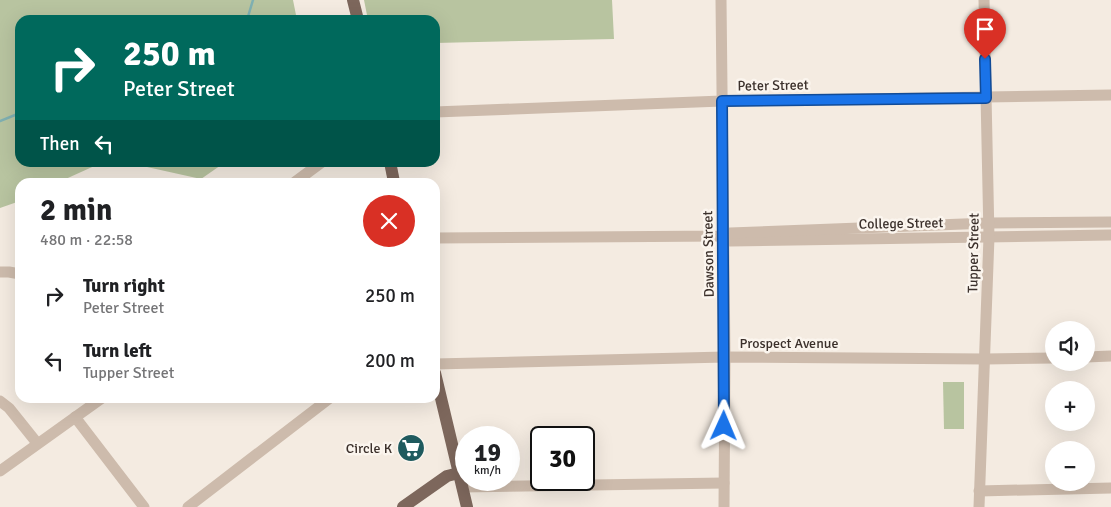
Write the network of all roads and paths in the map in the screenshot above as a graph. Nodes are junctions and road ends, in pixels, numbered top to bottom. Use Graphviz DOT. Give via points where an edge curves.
graph roads {
  1 [pos="353,0"];
  2 [pos="721,0"];
  3 [pos="984,0"];
  4 [pos="357,15"];
  5 [pos="1111,95"];
  6 [pos="986,98"];
  7 [pos="722,101"];
  8 [pos="440,112"];
  9 [pos="315,167"];
  10 [pos="300,178"];
  11 [pos="1111,222"];
  12 [pos="988,224"];
  13 [pos="1074,229"];
  14 [pos="1111,235"];
  15 [pos="723,236"];
  16 [pos="989,237"];
  17 [pos="440,238"];
  18 [pos="0,272"];
  19 [pos="15,273"];
  20 [pos="1111,356"];
  21 [pos="725,357"];
  22 [pos="1095,357"];
  23 [pos="1045,358"];
  24 [pos="986,359"];
  25 [pos="440,364"];
  26 [pos="440,393"];
  27 [pos="0,401"];
  28 [pos="94,403"];
  29 [pos="323,403"];
  30 [pos="75,416"];
  31 [pos="37,443"];
  32 [pos="455,456"];
  33 [pos="0,471"];
  34 [pos="455,474"];
  35 [pos="724,483"];
  36 [pos="520,486"];
  37 [pos="1111,488"];
  38 [pos="463,491"];
  39 [pos="979,491"];
  40 [pos="144,507"];
  41 [pos="188,507"];
  42 [pos="403,507"];
  43 [pos="466,507"];
  44 [pos="724,507"];
  45 [pos="979,507"];
  1 -- 4 [label="main road"];
  2 -- 7 [label="street, Dawson Street"];
  3 -- 6 [label="street, Tupper Street"];
  5 -- 6 [label="street, Peter Street"];
  6 -- 7 [label="street, Peter Street"];
  6 -- 12 [label="street, Tupper Street"];
  7 -- 8 [label="street, Peter Street"];
  7 -- 15 [label="street, Dawson Street"];
  9 -- 10 [label="street"];
  11 -- 13 [label="street, College Street"];
  12 -- 13 [label="street, College Street"];
  12 -- 15 [label="street, College Street" via="730,233"];
  12 -- 16 [label="street, Tupper Street"];
  13 -- 14 [label="street, College Street"];
  13 -- 16 [label="street, College Street"];
  15 -- 16 [label="street, College Street" via="730,241"];
  15 -- 17 [label="street, College Street"];
  15 -- 21 [label="street, Dawson Street"];
  16 -- 24 [label="street, Tupper Street"];
  18 -- 19 [label="street"];
  20 -- 22 [label="street"];
  21 -- 24 [label="street, Prospect Avenue"];
  21 -- 25 [label="street, Prospect Avenue"];
  21 -- 35 [label="street, Dawson Street"];
  23 -- 24 [label="street, Prospect Avenue"];
  24 -- 39 [label="street, Tupper Street"];
  26 -- 32 [label="main road"];
  27 -- 31 [label="street"];
  28 -- 30 [label="street"];
  29 -- 41 [label="street"];
  30 -- 31 [label="street"];
  30 -- 40 [label="street"];
  31 -- 33 [label="street"];
  34 -- 42 [label="main road" via="447,476"];
  35 -- 36 [label="street"];
  35 -- 44 [label="street, Dawson Street"];
  37 -- 39 [label="street"];
  38 -- 43 [label="main road"];
  39 -- 45 [label="street, Tupper Street"];
}
